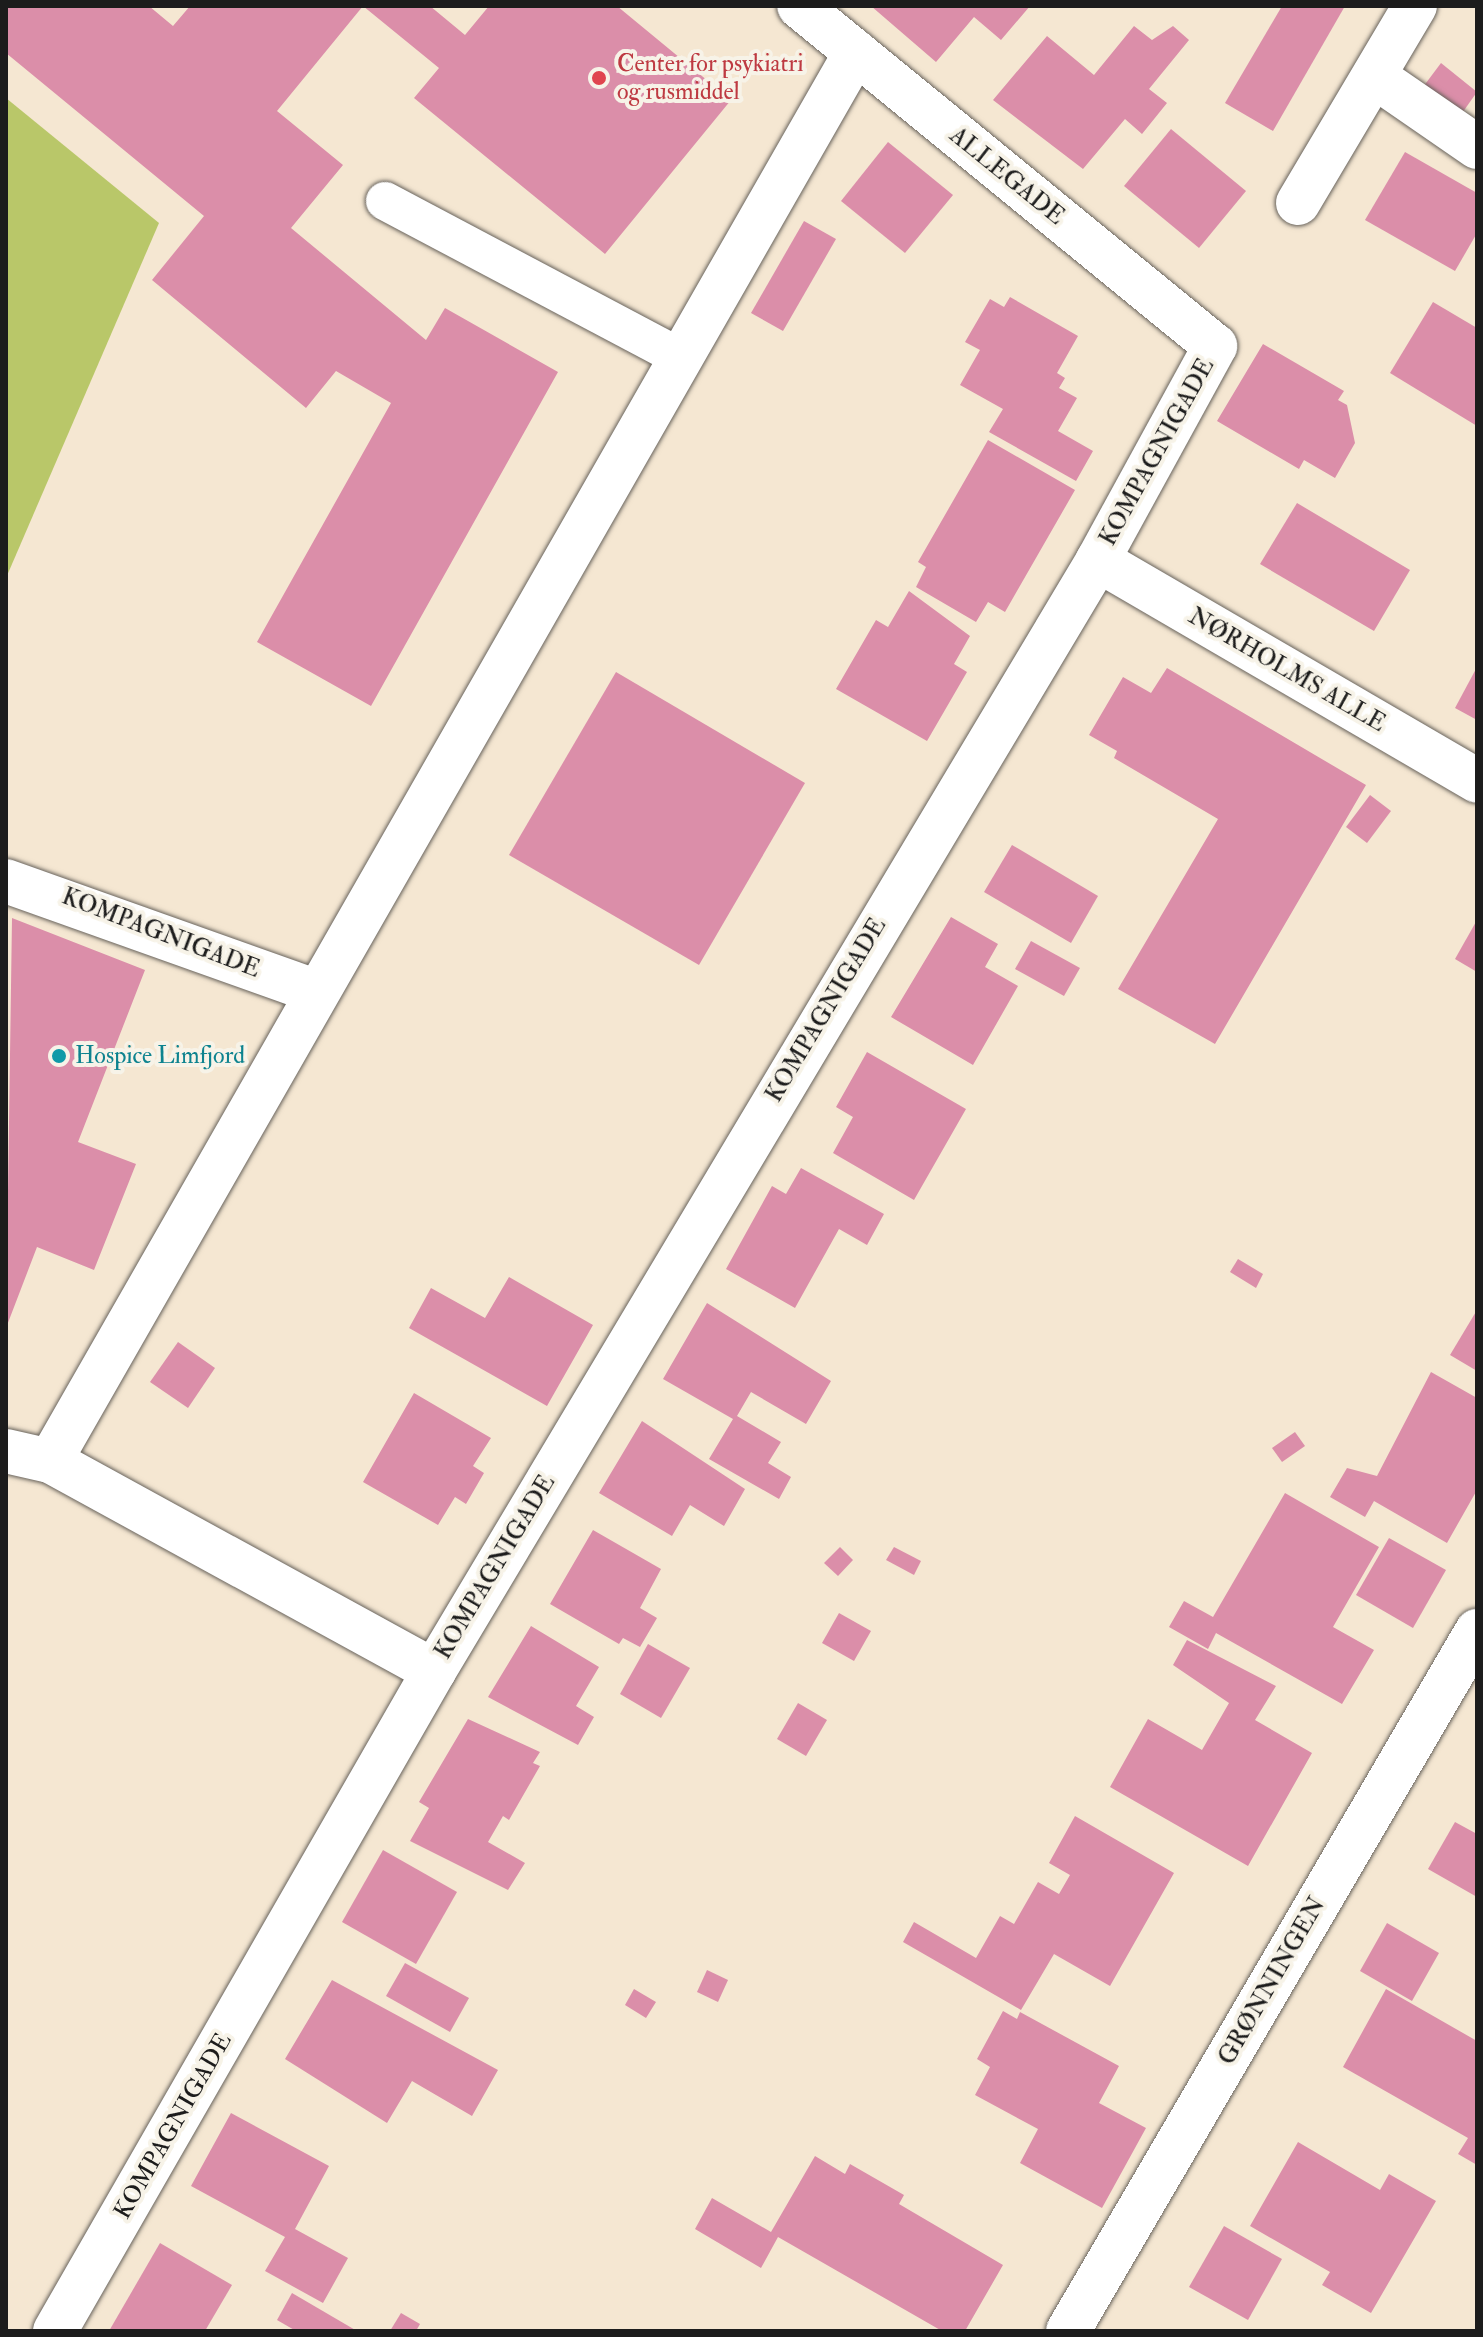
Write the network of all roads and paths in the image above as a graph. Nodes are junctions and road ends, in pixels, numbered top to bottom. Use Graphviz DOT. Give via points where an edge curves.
graph roads {
  1 [pos="799,6"];
  2 [pos="1415,6"];
  3 [pos="856,52"];
  4 [pos="1374,76"];
  5 [pos="1477,147"];
  6 [pos="385,201"];
  7 [pos="1298,203"];
  8 [pos="1215,346"];
  9 [pos="680,357"];
  10 [pos="1098,560"];
  11 [pos="1477,781"];
  12 [pos="6,881"];
  13 [pos="315,991"];
  14 [pos="6,1451"];
  15 [pos="50,1461"];
  16 [pos="1477,1631"];
  17 [pos="434,1671"];
  18 [pos="55,2331"];
  19 [pos="1068,2331"];
  1 -- 3 [label="street, ALLEGADE"];
  2 -- 4 [label="street"];
  3 -- 8 [label="street, ALLEGADE"];
  3 -- 9 [label="street"];
  4 -- 5 [label="street"];
  4 -- 7 [label="street"];
  6 -- 9 [label="lane"];
  8 -- 10 [label="street, KOMPAGNIGADE"];
  9 -- 13 [label="street"];
  10 -- 11 [label="street, NØRHOLMS ALLE"];
  10 -- 17 [label="street, KOMPAGNIGADE"];
  12 -- 13 [label="street, KOMPAGNIGADE"];
  13 -- 15 [label="street"];
  14 -- 15 [label="street, KOMPAGNIGADE"];
  15 -- 17 [label="street, KOMPAGNIGADE"];
  16 -- 19 [label="street, GRØNNINGEN"];
  17 -- 18 [label="street, KOMPAGNIGADE"];
}
